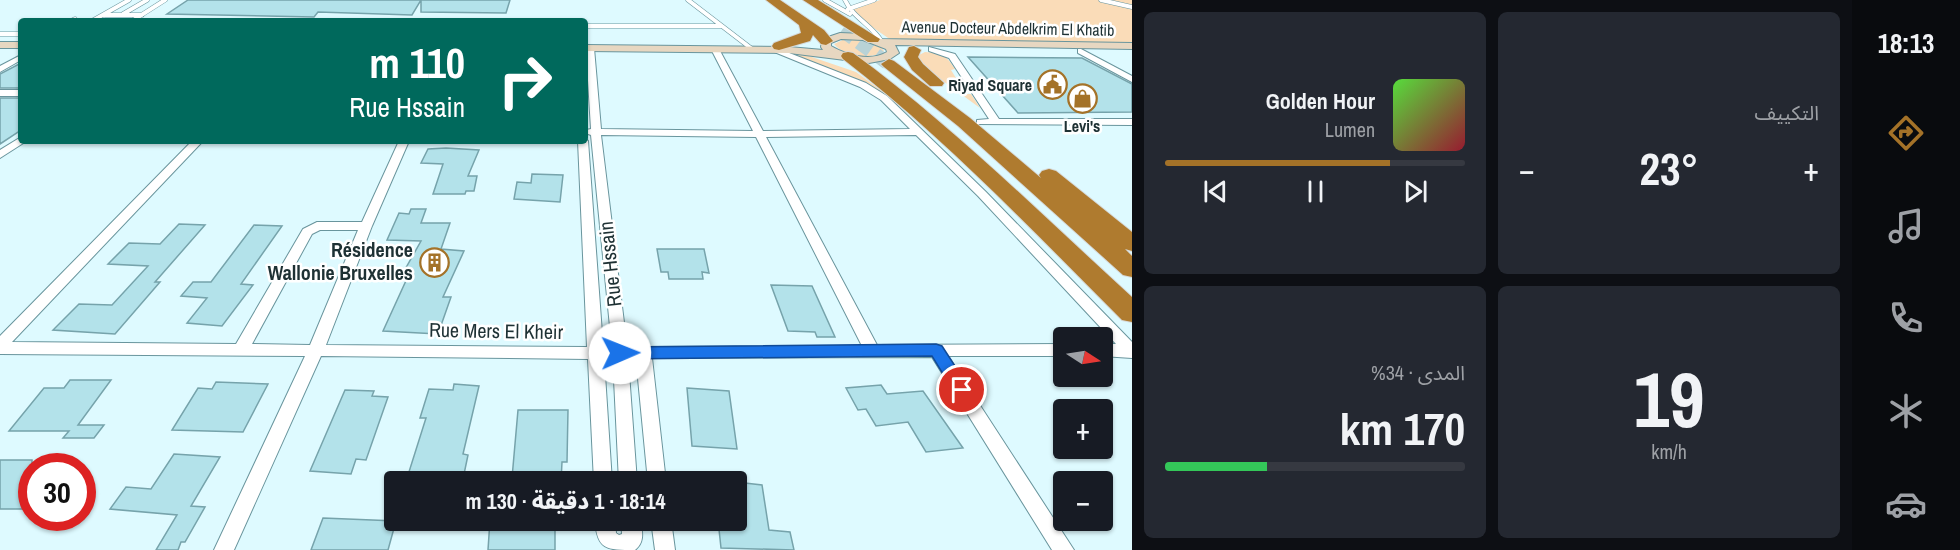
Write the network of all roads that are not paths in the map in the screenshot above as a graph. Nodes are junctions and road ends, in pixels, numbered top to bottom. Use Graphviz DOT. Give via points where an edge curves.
graph roads {
  1 [pos="129,0"];
  2 [pos="147,0"];
  3 [pos="165,0"];
  4 [pos="688,0"];
  5 [pos="772,0"];
  6 [pos="784,0"];
  7 [pos="796,0"];
  8 [pos="809,0"];
  9 [pos="825,0"];
  10 [pos="845,0"];
  11 [pos="874,0"];
  12 [pos="1101,0"];
  13 [pos="1132,7"];
  14 [pos="848,9"];
  15 [pos="103,15"];
  16 [pos="122,15"];
  17 [pos="142,15"];
  18 [pos="853,15"];
  19 [pos="98,18"];
  20 [pos="137,18"];
  21 [pos="805,22"];
  22 [pos="588,26"];
  23 [pos="722,27"];
  24 [pos="0,34"];
  25 [pos="18,34"];
  26 [pos="830,36"];
  27 [pos="0,45"];
  28 [pos="18,45"];
  29 [pos="1132,46"];
  30 [pos="588,48"];
  31 [pos="775,48"];
  32 [pos="715,49"];
  33 [pos="752,49"];
  34 [pos="914,50"];
  35 [pos="798,51"];
  36 [pos="1081,51"];
  37 [pos="1132,51"];
  38 [pos="957,53"];
  39 [pos="884,55"];
  40 [pos="845,56"];
  41 [pos="18,59"];
  42 [pos="0,70"];
  43 [pos="588,76"];
  44 [pos="1132,79"];
  45 [pos="937,89"];
  46 [pos="0,93"];
  47 [pos="18,93"];
  48 [pos="915,121"];
  49 [pos="988,122"];
  50 [pos="1132,122"];
  51 [pos="590,132"];
  52 [pos="759,134"];
  53 [pos="18,142"];
  54 [pos="195,144"];
  55 [pos="403,144"];
  56 [pos="583,144"];
  57 [pos="0,155"];
  58 [pos="366,226"];
  59 [pos="1132,244"];
  60 [pos="1132,269"];
  61 [pos="1132,291"];
  62 [pos="1132,313"];
  63 [pos="0,346"];
  64 [pos="242,348"];
  65 [pos="316,350"];
  66 [pos="936,350"];
  67 [pos="1053,350"];
  68 [pos="1113,350"];
  69 [pos="872,351"];
  70 [pos="1131,351"];
  71 [pos="643,352"];
  72 [pos="595,353"];
  73 [pos="620,353"];
  74 [pos="602,471"];
  75 [pos="627,471"];
  76 [pos="656,471"];
  77 [pos="606,531"];
  78 [pos="633,531"];
  79 [pos="662,531"];
  80 [pos="224,550"];
  81 [pos="665,550"];
  82 [pos="1064,550"];
  1 -- 15 [label="lane"];
  2 -- 16 [label="lane"];
  3 -- 17 [label="lane"];
  4 -- 23 [label="lane"];
  5 -- 21 [label="highway"];
  6 -- 26 [label="highway"];
  7 -- 26 [label="highway"];
  8 -- 39 [label="highway"];
  9 -- 18 [label="lane"];
  10 -- 14 [label="lane"];
  11 -- 14 [label="lane"];
  12 -- 13 [label="lane"];
  14 -- 18 [label="lane"];
  15 -- 16 [label="lane"];
  15 -- 19 [label="lane"];
  16 -- 17 [label="lane"];
  17 -- 20 [label="lane"];
  18 -- 39 [label="lane" via="877,33"];
  21 -- 26 [label="highway"];
  21 -- 31 [label="highway" via="805,38"];
  22 -- 23 [label="lane"];
  23 -- 33 [label="lane"];
  24 -- 25 [label="lane"];
  26 -- 31 [label="main road"];
  26 -- 39 [label="main road" via="840,36"];
  26 -- 40 [label="main road" via="830,50"];
  27 -- 28 [label="main road"];
  29 -- 39 [label="main road, Avenue Docteur Abdelkrim El Khatib"];
  30 -- 32 [label="main road"];
  31 -- 33 [label="main road"];
  31 -- 35 [label="main road"];
  31 -- 48 [label="street" via="872,90"];
  32 -- 33 [label="main road"];
  32 -- 52 [label="street"];
  34 -- 38 [label="main road"];
  34 -- 39 [label="main road"];
  34 -- 45 [label="highway" via="911,60 933,80"];
  35 -- 39 [label="main road" via="850,68"];
  35 -- 40 [label="main road"];
  36 -- 37 [label="main road"];
  36 -- 38 [label="main road"];
  36 -- 44 [label="street"];
  38 -- 49 [label="street"];
  39 -- 40 [label="highway"];
  39 -- 45 [label="highway"];
  39 -- 48 [label="highway"];
  39 -- 60 [label="highway"];
  39 -- 61 [label="highway" via="946,122"];
  41 -- 42 [label="street"];
  43 -- 51 [label="street, Rue Hssain"];
  45 -- 49 [label="highway"];
  46 -- 47 [label="street"];
  48 -- 52 [label="street"];
  48 -- 62 [label="highway"];
  48 -- 70 [label="street"];
  49 -- 50 [label="street"];
  49 -- 59 [label="highway"];
  51 -- 52 [label="street"];
  51 -- 73 [label="street, Rue Hssain"];
  52 -- 69 [label="street"];
  53 -- 57 [label="street"];
  54 -- 63 [label="street"];
  55 -- 58 [label="street"];
  56 -- 72 [label="street, Rue Hssain"];
  58 -- 64 [label="street" via="317,226 307,232"];
  58 -- 65 [label="street"];
  63 -- 64 [label="street, Rue Mers El Kheir"];
  64 -- 65 [label="street, Rue Mers El Kheir"];
  65 -- 72 [label="street, Rue Mers El Kheir"];
  65 -- 80 [label="street"];
  66 -- 67 [label="street, Rue Mers El Kheir"];
  66 -- 69 [label="street, Rue Mers El Kheir"];
  66 -- 82 [label="street"];
  68 -- 70 [label="street"];
  69 -- 71 [label="street, Rue Mers El Kheir"];
  71 -- 73 [label="street, Rue Mers El Kheir"];
  71 -- 76 [label="street"];
  72 -- 73 [label="street, Rue Mers El Kheir"];
  72 -- 74 [label="street, Rue Hssain"];
  73 -- 75 [label="street, Rue Hssain"];
  77 -- 78 [label="street" via="606,538 618,545 630,542"];
  79 -- 81 [label="street"];
}
